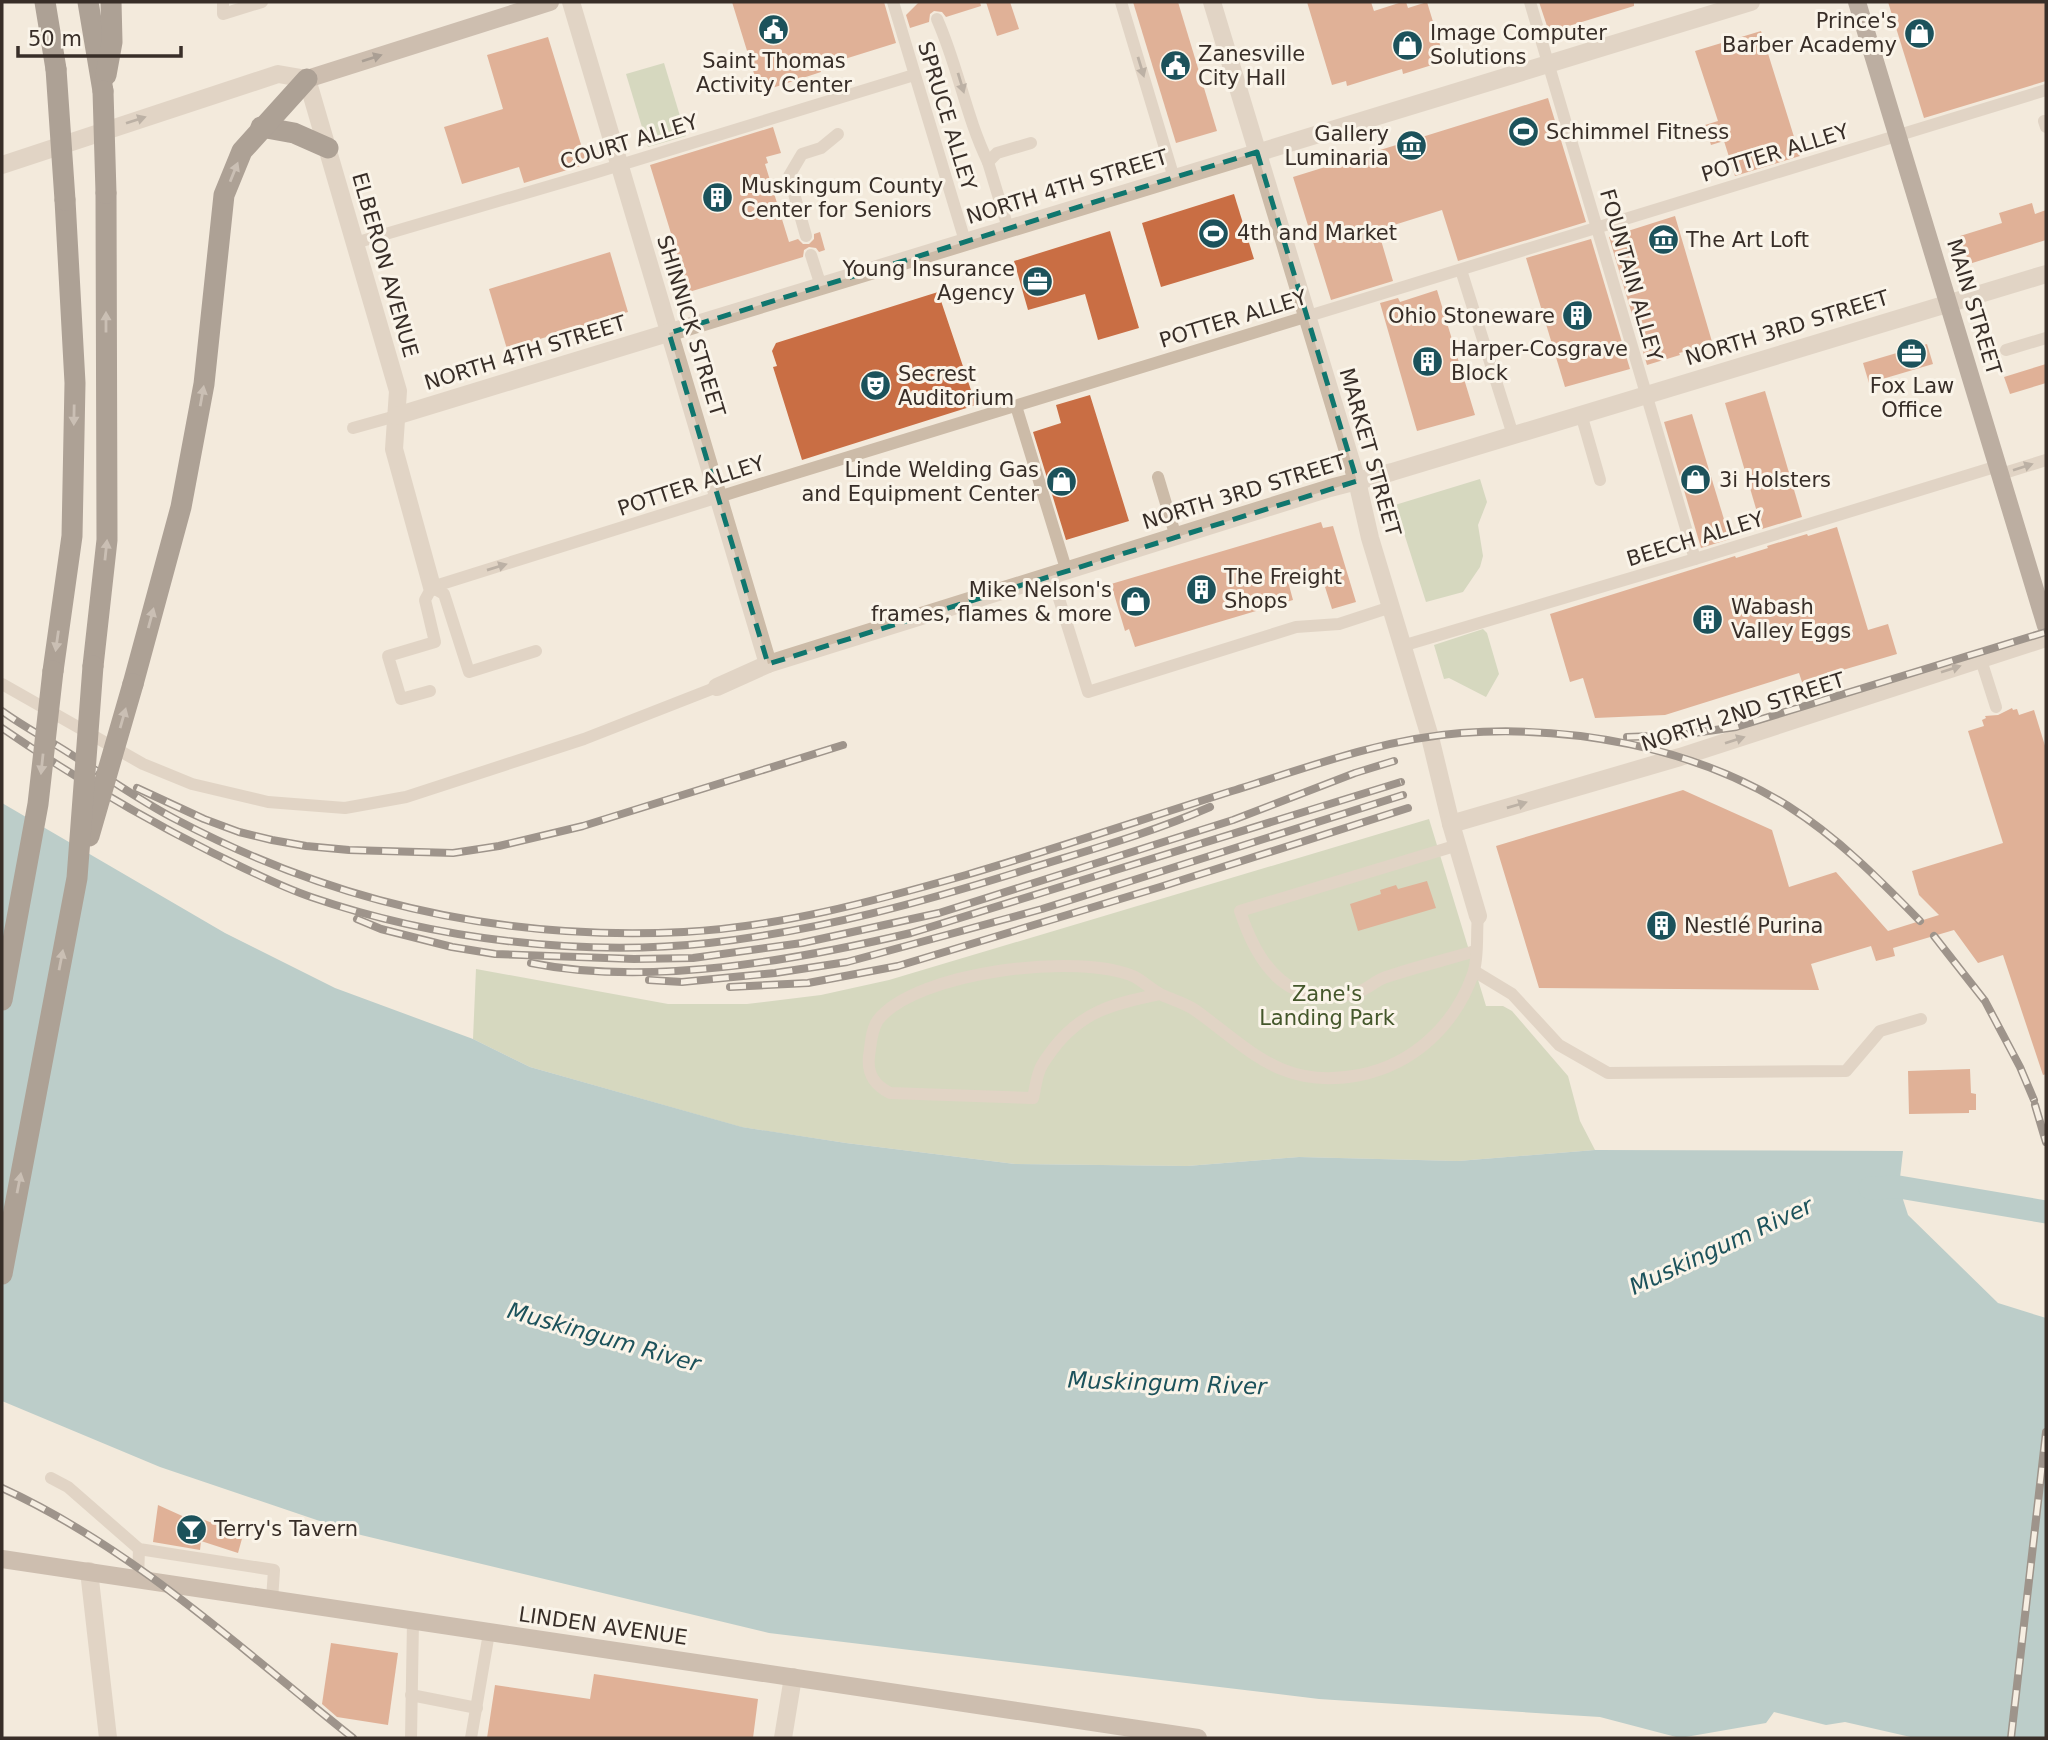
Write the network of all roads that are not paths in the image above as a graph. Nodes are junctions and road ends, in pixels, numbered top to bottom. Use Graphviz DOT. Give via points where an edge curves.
graph roads {
  1 [pos="45,2"];
  2 [pos="88,2"];
  3 [pos="111,2"];
  4 [pos="223,2"];
  5 [pos="262,2"];
  6 [pos="550,2"];
  7 [pos="571,2"];
  8 [pos="893,2"];
  9 [pos="1121,2"];
  10 [pos="1212,2"];
  11 [pos="1530,2"];
  12 [pos="1751,2"];
  13 [pos="1857,2"];
  14 [pos="937,19"];
  15 [pos="1549,63"];
  16 [pos="914,75"];
  17 [pos="307,79"];
  18 [pos="2046,90"];
  19 [pos="103,91"];
  20 [pos="261,127"];
  21 [pos="838,134"];
  22 [pos="1899,136"];
  23 [pos="1031,143"];
  24 [pos="328,148"];
  25 [pos="1256,152"];
  26 [pos="988,162"];
  27 [pos="2,165"];
  28 [pos="619,166"];
  29 [pos="1174,178"];
  30 [pos="1008,228"];
  31 [pos="1597,228"];
  32 [pos="806,236"];
  33 [pos="965,242"];
  34 [pos="355,243"];
  35 [pos="811,255"];
  36 [pos="1461,270"];
  37 [pos="2046,274"];
  38 [pos="821,286"];
  39 [pos="1949,304"];
  40 [pos="1307,317"];
  41 [pos="669,333"];
  42 [pos="2046,338"];
  43 [pos="2006,350"];
  44 [pos="1646,394"];
  45 [pos="1016,405"];
  46 [pos="1581,414"];
  47 [pos="396,415"];
  48 [pos="353,428"];
  49 [pos="1513,435"];
  50 [pos="2046,460"];
  51 [pos="1999,470"];
  52 [pos="1158,477"];
  53 [pos="1600,480"];
  54 [pos="1357,481"];
  55 [pos="718,498"];
  56 [pos="1176,537"];
  57 [pos="1695,559"];
  58 [pos="1060,574"];
  59 [pos="432,587"];
  60 [pos="1391,607"];
  61 [pos="2045,617"];
  62 [pos="2046,638"];
  63 [pos="1402,646"];
  64 [pos="536,651"];
  65 [pos="1981,660"];
  66 [pos="768,664"];
  67 [pos="2,684"];
  68 [pos="717,687"];
  69 [pos="430,691"];
  70 [pos="1996,707"];
  71 [pos="1451,824"];
  72 [pos="1458,845"];
  73 [pos="77,878"];
  74 [pos="1478,916"];
  75 [pos="1475,951"];
  76 [pos="1474,971"];
  77 [pos="1160,994"];
  78 [pos="2,1000"];
  79 [pos="1922,1018"];
  80 [pos="2,1274"];
  81 [pos="51,1478"];
  82 [pos="139,1549"];
  83 [pos="2,1559"];
  84 [pos="89,1571"];
  85 [pos="138,1580"];
  86 [pos="272,1600"];
  87 [pos="413,1621"];
  88 [pos="489,1633"];
  89 [pos="793,1677"];
  90 [pos="411,1695"];
  91 [pos="477,1708"];
  92 [pos="108,1738"];
  93 [pos="411,1738"];
  94 [pos="471,1738"];
  95 [pos="783,1738"];
  96 [pos="1198,1738"];
  1 -- 78 [label="highway, one-way, bridge" via="56,69 75,383 72,536 38,804"];
  2 -- 19 [label="highway"];
  3 -- 19 [label="highway" via="112,41"];
  4 -- 5 [label="lane" via="223,14"];
  17 -- 6 [label="main road, one-way"];
  7 -- 28 [label="street, SHINNICK STREET"];
  8 -- 16 [label="lane, SPRUCE ALLEY"];
  9 -- 29 [label="lane, one-way"];
  10 -- 25 [label="street, MARKET STREET"];
  11 -- 15 [label="lane, FOUNTAIN ALLEY"];
  12 -- 15 [label="street, NORTH 4TH STREET"];
  13 -- 22 [label="main road, MAIN STREET"];
  14 -- 26 [label="lane, one-way"];
  15 -- 25 [label="street, NORTH 4TH STREET"];
  15 -- 31 [label="lane, FOUNTAIN ALLEY"];
  16 -- 28 [label="lane, COURT ALLEY"];
  16 -- 33 [label="lane, SPRUCE ALLEY"];
  17 -- 20 [label="highway"];
  17 -- 24 [label="street, ELBERON AVENUE"];
  27 -- 17 [label="street, one-way" via="278,74"];
  18 -- 22 [label="lane, POTTER ALLEY"];
  73 -- 19 [label="highway, one-way, bridge" via="107,540"];
  20 -- 24 [label="highway" via="294,133"];
  73 -- 20 [label="highway, one-way, bridge" via="184,494 204,384 224,195 242,151"];
  21 -- 32 [label="lane" via="821,148 802,154 789,176"];
  22 -- 31 [label="lane, POTTER ALLEY"];
  22 -- 39 [label="main road, MAIN STREET"];
  23 -- 26 [label="lane" via="998,153"];
  24 -- 34 [label="street, ELBERON AVENUE"];
  25 -- 29 [label="street, NORTH 4TH STREET"];
  25 -- 40 [label="street, MARKET STREET"];
  26 -- 30 [label="lane"];
  28 -- 34 [label="lane, COURT ALLEY"];
  28 -- 41 [label="street, SHINNICK STREET"];
  29 -- 30 [label="street, NORTH 4TH STREET"];
  30 -- 33 [label="street, NORTH 4TH STREET"];
  31 -- 36 [label="lane, POTTER ALLEY"];
  31 -- 44 [label="lane, FOUNTAIN ALLEY"];
  33 -- 38 [label="street, NORTH 4TH STREET"];
  34 -- 47 [label="street, ELBERON AVENUE" via="398,391"];
  35 -- 38 [label="lane"];
  36 -- 40 [label="lane, POTTER ALLEY"];
  36 -- 49 [label="lane"];
  37 -- 39 [label="street, NORTH 3RD STREET"];
  38 -- 41 [label="street, NORTH 4TH STREET"];
  39 -- 44 [label="street, NORTH 3RD STREET"];
  39 -- 51 [label="main road, MAIN STREET"];
  40 -- 45 [label="lane, POTTER ALLEY"];
  40 -- 54 [label="street, MARKET STREET"];
  41 -- 47 [label="street, NORTH 4TH STREET"];
  41 -- 55 [label="street, SHINNICK STREET"];
  42 -- 43 [label="lane"];
  44 -- 46 [label="street, NORTH 3RD STREET"];
  44 -- 57 [label="lane, FOUNTAIN ALLEY"];
  45 -- 55 [label="lane, POTTER ALLEY"];
  45 -- 58 [label="lane"];
  46 -- 49 [label="street, NORTH 3RD STREET"];
  46 -- 53 [label="lane"];
  47 -- 48 [label="lane"];
  47 -- 59 [label="street, ELBERON AVENUE" via="394,449"];
  49 -- 54 [label="street, NORTH 3RD STREET"];
  51 -- 50 [label="lane, BEECH ALLEY, one-way"];
  51 -- 57 [label="lane, BEECH ALLEY"];
  51 -- 61 [label="main road, MAIN STREET"];
  52 -- 56 [label="lane"];
  54 -- 56 [label="street, NORTH 3RD STREET"];
  54 -- 60 [label="street, MARKET STREET"];
  59 -- 55 [label="lane, POTTER ALLEY, one-way"];
  55 -- 66 [label="street, SHINNICK STREET"];
  56 -- 58 [label="street, NORTH 3RD STREET"];
  57 -- 63 [label="lane, BEECH ALLEY"];
  58 -- 60 [label="lane" via="1088,692 1296,627 1339,624"];
  58 -- 66 [label="street, NORTH 3RD STREET"];
  59 -- 64 [label="lane" via="444,594 469,672"];
  59 -- 69 [label="lane" via="425,600 435,642 388,656 401,699"];
  60 -- 63 [label="street, MARKET STREET"];
  62 -- 65 [label="street, NORTH 2ND STREET"];
  63 -- 71 [label="street, MARKET STREET"];
  65 -- 70 [label="lane"];
  71 -- 65 [label="street, NORTH 2ND STREET, one-way" via="1680,757"];
  66 -- 68 [label="street, NORTH 3RD STREET"];
  67 -- 68 [label="lane" via="143,764 192,784 268,802 345,808 406,797 558,747"];
  71 -- 72 [label="street, MARKET STREET"];
  72 -- 74 [label="street, MARKET STREET"];
  72 -- 75 [label="lane" via="1240,911 1271,972 1289,988 1311,994 1360,991 1383,978"];
  80 -- 73 [label="highway, one-way, bridge"];
  74 -- 75 [label="lane"];
  75 -- 76 [label="lane"];
  76 -- 77 [label="lane" via="1457,1007 1432,1039 1398,1062 1348,1077 1288,1073 1242,1048 1192,1007"];
  76 -- 79 [label="lane" via="1512,994 1559,1045 1608,1073 1846,1071 1880,1031"];
  77 -- 77 [label="lane" via="1134,977 1085,967 983,973 936,986 883,1015 872,1033 870,1072 877,1086 890,1093 1033,1098 1039,1071 1072,1027 1111,1005"];
  81 -- 82 [label="lane" via="68,1487"];
  82 -- 85 [label="lane"];
  82 -- 86 [label="lane" via="274,1570"];
  83 -- 84 [label="main road, LINDEN AVENUE"];
  84 -- 85 [label="main road, LINDEN AVENUE"];
  84 -- 92 [label="street"];
  85 -- 86 [label="main road, LINDEN AVENUE"];
  86 -- 87 [label="main road, LINDEN AVENUE"];
  87 -- 88 [label="main road, LINDEN AVENUE"];
  87 -- 90 [label="lane"];
  88 -- 89 [label="main road, LINDEN AVENUE"];
  88 -- 91 [label="lane"];
  89 -- 95 [label="street"];
  89 -- 96 [label="main road, LINDEN AVENUE"];
  90 -- 91 [label="lane"];
  90 -- 93 [label="lane"];
  91 -- 94 [label="lane"];
}
